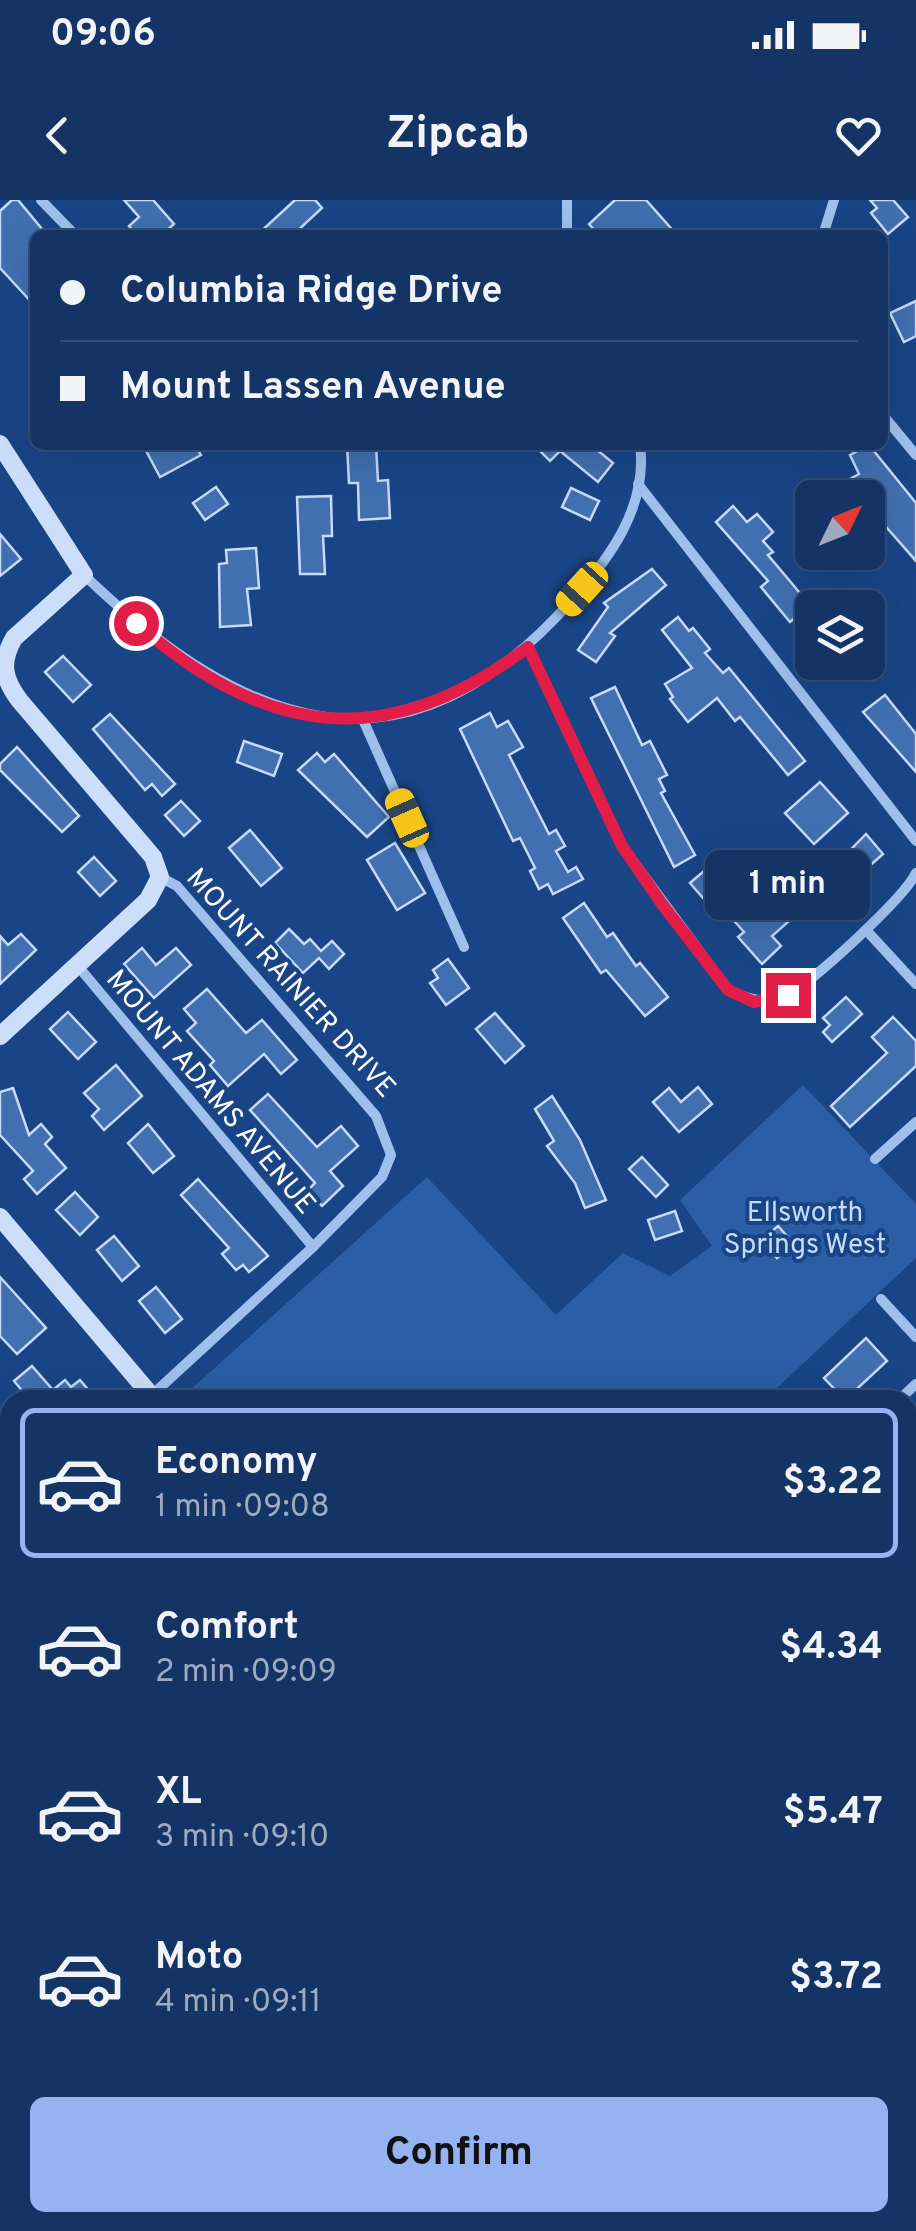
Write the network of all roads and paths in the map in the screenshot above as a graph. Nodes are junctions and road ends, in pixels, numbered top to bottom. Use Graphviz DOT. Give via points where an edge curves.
graph roads {
  1 [pos="41,200"];
  2 [pos="834,200"];
  3 [pos="563,201"];
  4 [pos="69,230"];
  5 [pos="566,230"];
  6 [pos="825,230"];
  7 [pos="888,421"];
  8 [pos="0,444"];
  9 [pos="640,450"];
  10 [pos="916,455"];
  11 [pos="638,484"];
  12 [pos="84,575"];
  13 [pos="528,647"];
  14 [pos="1,661"];
  15 [pos="364,722"];
  16 [pos="916,841"];
  17 [pos="916,873"];
  18 [pos="160,877"];
  19 [pos="866,930"];
  20 [pos="464,947"];
  21 [pos="77,964"];
  22 [pos="916,984"];
  23 [pos="0,1036"];
  24 [pos="916,1122"];
  25 [pos="875,1159"];
  26 [pos="0,1216"];
  27 [pos="313,1246"];
  28 [pos="881,1299"];
  29 [pos="916,1337"];
  30 [pos="147,1390"];
  31 [pos="162,1390"];
  1 -- 4 [label="street"];
  2 -- 6 [label="street"];
  3 -- 5 [label="street"];
  7 -- 10 [label="street"];
  8 -- 12 [label="street"];
  9 -- 11 [label="street"];
  11 -- 13 [label="street" via="605,563"];
  11 -- 16 [label="street"];
  12 -- 14 [label="street" via="14,638"];
  12 -- 15 [label="street" via="154,639 239,691 297,714"];
  13 -- 15 [label="street" via="468,688"];
  13 -- 19 [label="street" via="622,846 728,990 754,1002 788,995"];
  14 -- 18 [label="street, MOUNT RAINIER DRIVE" via="9,686 153,857"];
  15 -- 20 [label="street"];
  17 -- 19 [label="street"];
  18 -- 21 [label="street" via="148,900"];
  18 -- 27 [label="street, MOUNT RAINIER DRIVE" via="177,886 376,1116 391,1156 382,1176"];
  19 -- 22 [label="street"];
  21 -- 23 [label="street"];
  21 -- 27 [label="street, MOUNT ADAMS AVENUE"];
  24 -- 25 [label="street"];
  26 -- 30 [label="street"];
  27 -- 31 [label="street"];
  28 -- 29 [label="street"];
}
